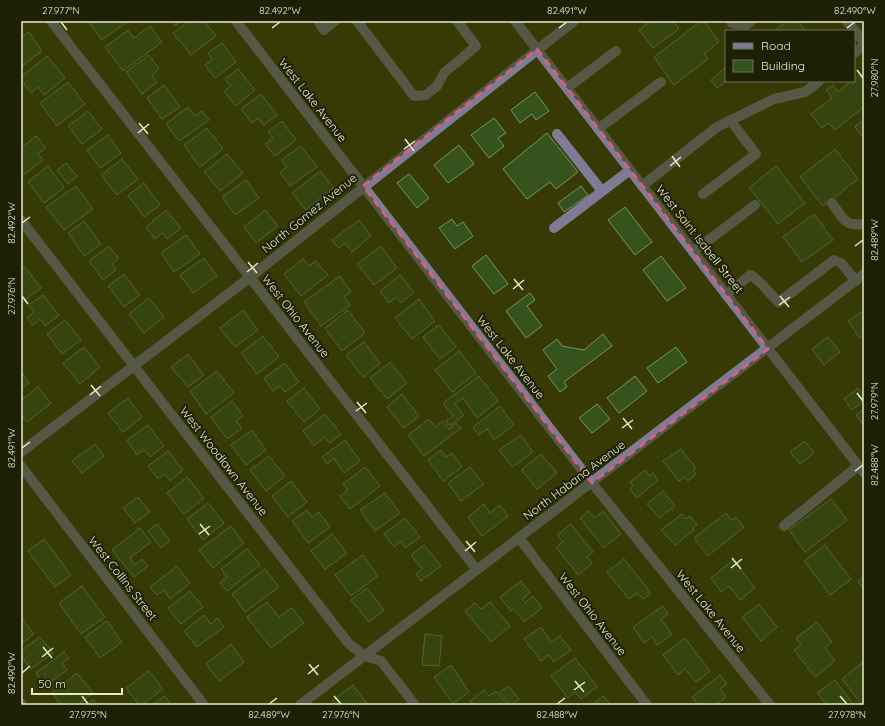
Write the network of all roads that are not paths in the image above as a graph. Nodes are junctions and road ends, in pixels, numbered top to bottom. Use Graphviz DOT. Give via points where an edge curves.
graph roads {
  1 [pos="51,21"];
  2 [pos="236,21"];
  3 [pos="318,21"];
  4 [pos="335,21"];
  5 [pos="357,21"];
  6 [pos="457,21"];
  7 [pos="515,21"];
  8 [pos="574,21"];
  9 [pos="731,21"];
  10 [pos="751,21"];
  11 [pos="848,21"];
  12 [pos="563,24"];
  13 [pos="855,30"];
  14 [pos="855,30"];
  15 [pos="864,42"];
  16 [pos="864,45"];
  17 [pos="537,49"];
  18 [pos="616,51"];
  19 [pos="855,52"];
  20 [pos="661,82"];
  21 [pos="818,82"];
  22 [pos="567,88"];
  23 [pos="730,120"];
  24 [pos="598,129"];
  25 [pos="557,134"];
  26 [pos="630,170"];
  27 [pos="363,186"];
  28 [pos="642,186"];
  29 [pos="602,191"];
  30 [pos="703,194"];
  31 [pos="832,203"];
  32 [pos="755,205"];
  33 [pos="21,220"];
  34 [pos="864,224"];
  35 [pos="554,228"];
  36 [pos="693,252"];
  37 [pos="249,278"];
  38 [pos="860,278"];
  39 [pos="726,294"];
  40 [pos="768,349"];
  41 [pos="134,366"];
  42 [pos="21,452"];
  43 [pos="21,466"];
  44 [pos="862,471"];
  45 [pos="592,483"];
  46 [pos="784,526"];
  47 [pos="519,538"];
  48 [pos="477,570"];
  49 [pos="365,656"];
  50 [pos="204,705"];
  51 [pos="300,705"];
  52 [pos="416,705"];
  53 [pos="647,705"];
  54 [pos="770,705"];
  1 -- 37 [label="street, West Ohio Avenue"];
  2 -- 27 [label="street, West Lake Avenue"];
  3 -- 4 [label="street" via="324,30"];
  5 -- 6 [label="street" via="414,96 426,95 437,86 444,73 476,46"];
  7 -- 17 [label="street, West Saint Isabell Street"];
  8 -- 12 [label="street, North Gomez Avenue"];
  9 -- 10 [label="street" via="746,25"];
  11 -- 14 [label="street"];
  12 -- 17 [label="street, North Gomez Avenue"];
  13 -- 15 [label="street"];
  16 -- 19 [label="street"];
  17 -- 22 [label="street, West Saint Isabell Street"];
  17 -- 27 [label="street, North Gomez Avenue"];
  18 -- 22 [label="street"];
  20 -- 24 [label="street"];
  21 -- 23 [label="street" via="805,92 774,99"];
  22 -- 24 [label="street, West Saint Isabell Street"];
  23 -- 28 [label="street" via="717,127"];
  23 -- 30 [label="street" via="756,154"];
  24 -- 26 [label="street, West Saint Isabell Street"];
  25 -- 29 [label="street"];
  26 -- 28 [label="street, West Saint Isabell Street"];
  26 -- 29 [label="street"];
  27 -- 37 [label="street, North Gomez Avenue"];
  27 -- 45 [label="street, West Lake Avenue"];
  28 -- 36 [label="street, West Saint Isabell Street"];
  29 -- 35 [label="street"];
  31 -- 34 [label="street" via="848,224"];
  32 -- 36 [label="street"];
  33 -- 41 [label="street, West Woodlawn Avenue"];
  36 -- 39 [label="street, West Saint Isabell Street"];
  37 -- 41 [label="street, North Gomez Avenue"];
  37 -- 48 [label="street, West Ohio Avenue"];
  38 -- 39 [label="street" via="834,260 779,302 758,279 750,275"];
  38 -- 40 [label="street, North Habana Avenue"];
  39 -- 40 [label="street, West Saint Isabell Street"];
  40 -- 44 [label="street, West Saint Isabell Street"];
  40 -- 45 [label="street, North Habana Avenue"];
  41 -- 42 [label="street, North Gomez Avenue"];
  41 -- 49 [label="street, West Woodlawn Avenue" via="349,644"];
  43 -- 50 [label="street, West Collins Street"];
  44 -- 46 [label="street"];
  45 -- 47 [label="street, North Habana Avenue"];
  45 -- 54 [label="street, West Lake Avenue"];
  47 -- 48 [label="street, North Habana Avenue"];
  47 -- 53 [label="street, West Ohio Avenue"];
  48 -- 49 [label="street, North Habana Avenue"];
  49 -- 51 [label="street, North Habana Avenue"];
  49 -- 52 [label="street, West Woodlawn Avenue" via="381,661"];
}
